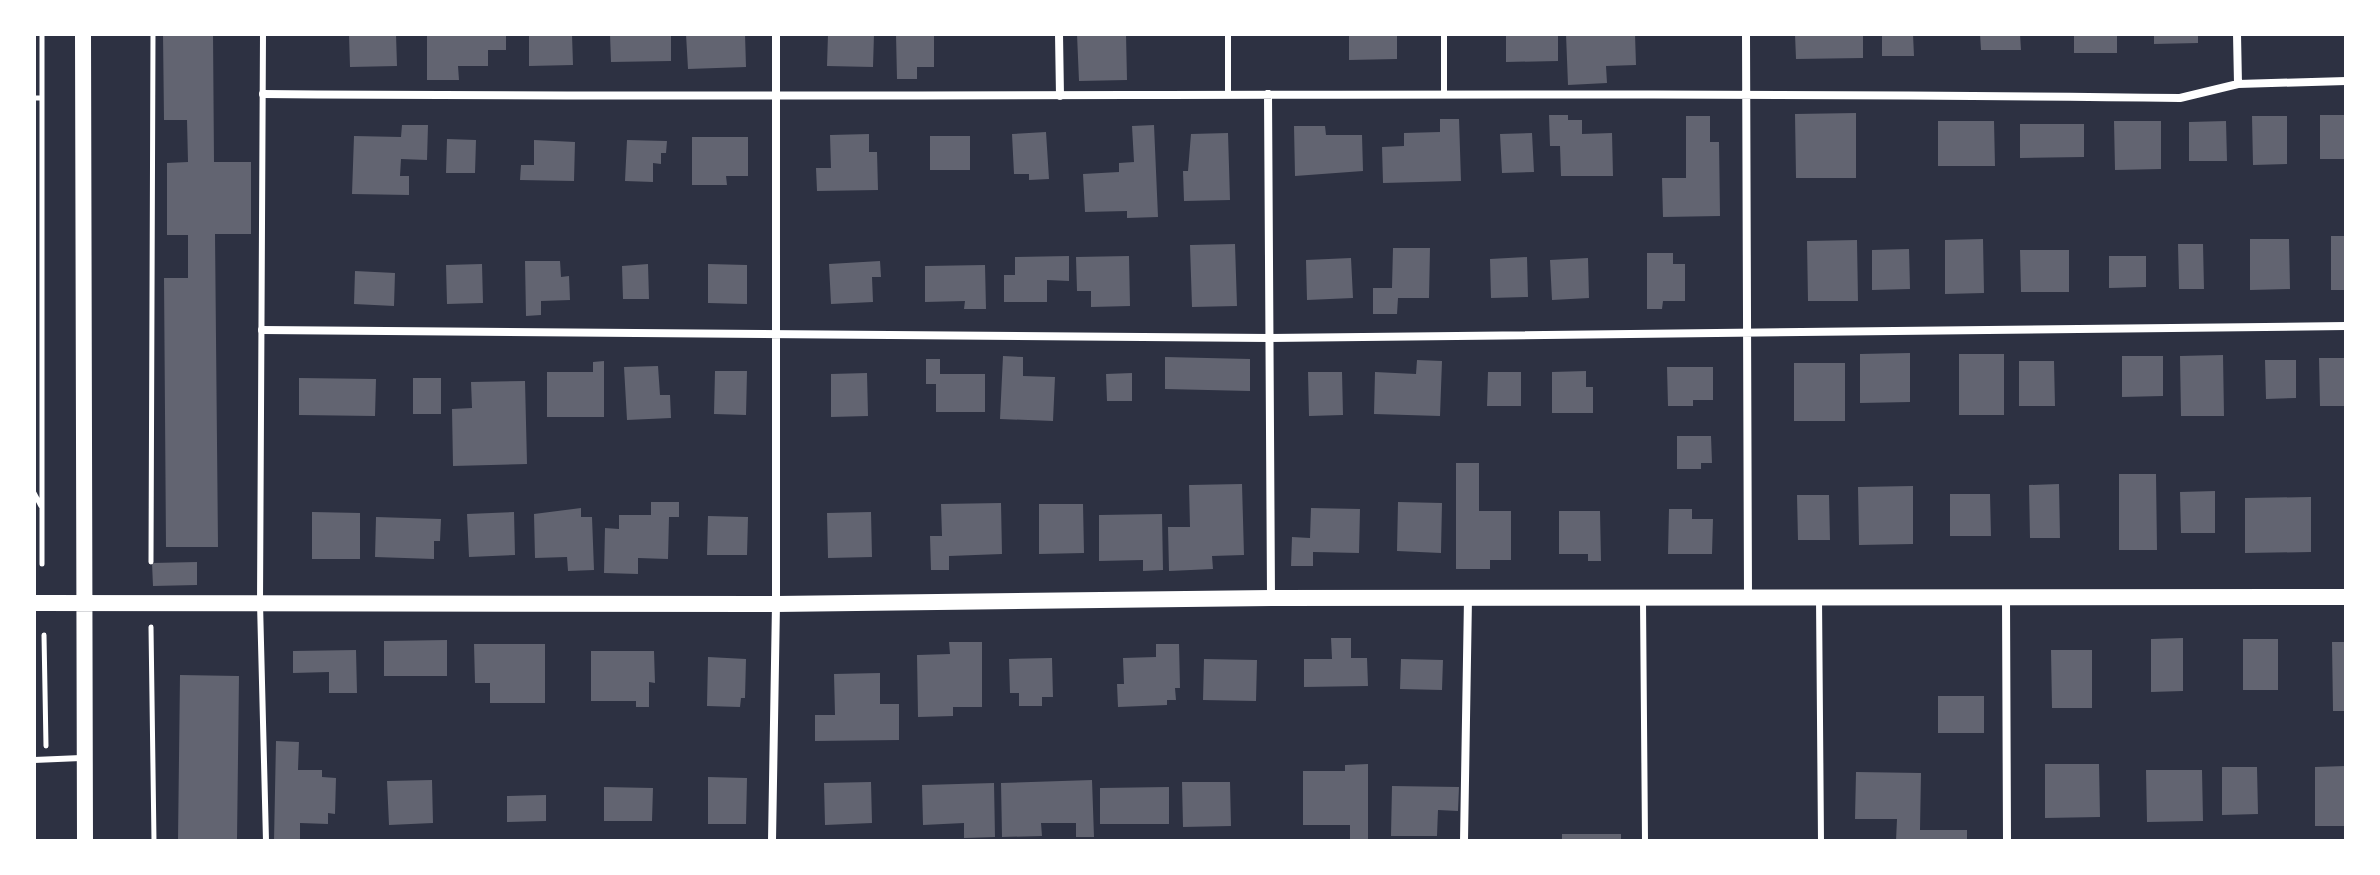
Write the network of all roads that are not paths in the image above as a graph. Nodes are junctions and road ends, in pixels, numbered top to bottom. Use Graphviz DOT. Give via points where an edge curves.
graph roads {
  1 [pos="83,34"];
  2 [pos="263,34"];
  3 [pos="776,34"];
  4 [pos="1059,34"];
  5 [pos="1228,34"];
  6 [pos="1444,34"];
  7 [pos="1746,34"];
  8 [pos="2237,34"];
  9 [pos="2346,81"];
  10 [pos="2238,84"];
  11 [pos="1746,93"];
  12 [pos="263,94"];
  13 [pos="1228,94"];
  14 [pos="1268,94"];
  15 [pos="1444,94"];
  16 [pos="1060,96"];
  17 [pos="776,98"];
  18 [pos="2346,326"];
  19 [pos="262,330"];
  20 [pos="1747,332"];
  21 [pos="776,333"];
  22 [pos="1269,338"];
  23 [pos="2346,597"];
  24 [pos="1271,598"];
  25 [pos="1468,598"];
  26 [pos="1643,598"];
  27 [pos="1748,598"];
  28 [pos="1819,598"];
  29 [pos="2006,598"];
  30 [pos="34,603"];
  31 [pos="85,603"];
  32 [pos="260,603"];
  33 [pos="776,604"];
  34 [pos="85,758"];
  35 [pos="34,760"];
  36 [pos="85,841"];
  37 [pos="266,841"];
  38 [pos="772,841"];
  39 [pos="1464,841"];
  40 [pos="1645,841"];
  41 [pos="1821,841"];
  42 [pos="2007,841"];
  1 -- 31 [label="main road"];
  2 -- 12 [label="lane"];
  3 -- 17 [label="street"];
  4 -- 16 [label="street"];
  5 -- 13 [label="lane"];
  6 -- 15 [label="lane"];
  7 -- 11 [label="street"];
  8 -- 10 [label="street"];
  9 -- 10 [label="street"];
  10 -- 11 [label="street" via="2180,98"];
  11 -- 15 [label="street"];
  11 -- 20 [label="street"];
  12 -- 17 [label="street"];
  12 -- 19 [label="lane"];
  13 -- 14 [label="street"];
  13 -- 16 [label="street"];
  14 -- 15 [label="street"];
  14 -- 22 [label="street"];
  16 -- 17 [label="street"];
  17 -- 21 [label="street"];
  18 -- 20 [label="street"];
  19 -- 21 [label="street"];
  19 -- 32 [label="lane"];
  20 -- 22 [label="street"];
  20 -- 27 [label="street"];
  21 -- 22 [label="street"];
  21 -- 33 [label="street"];
  22 -- 24 [label="street"];
  23 -- 29 [label="main road"];
  24 -- 25 [label="main road"];
  24 -- 33 [label="main road"];
  25 -- 26 [label="main road"];
  25 -- 39 [label="street"];
  26 -- 27 [label="main road"];
  26 -- 40 [label="lane"];
  27 -- 28 [label="main road"];
  28 -- 29 [label="main road"];
  28 -- 41 [label="lane"];
  29 -- 42 [label="street"];
  30 -- 31 [label="main road"];
  31 -- 32 [label="main road"];
  31 -- 34 [label="main road"];
  32 -- 33 [label="main road"];
  32 -- 37 [label="lane"];
  33 -- 38 [label="street"];
  34 -- 35 [label="lane"];
  34 -- 36 [label="main road"];
}
